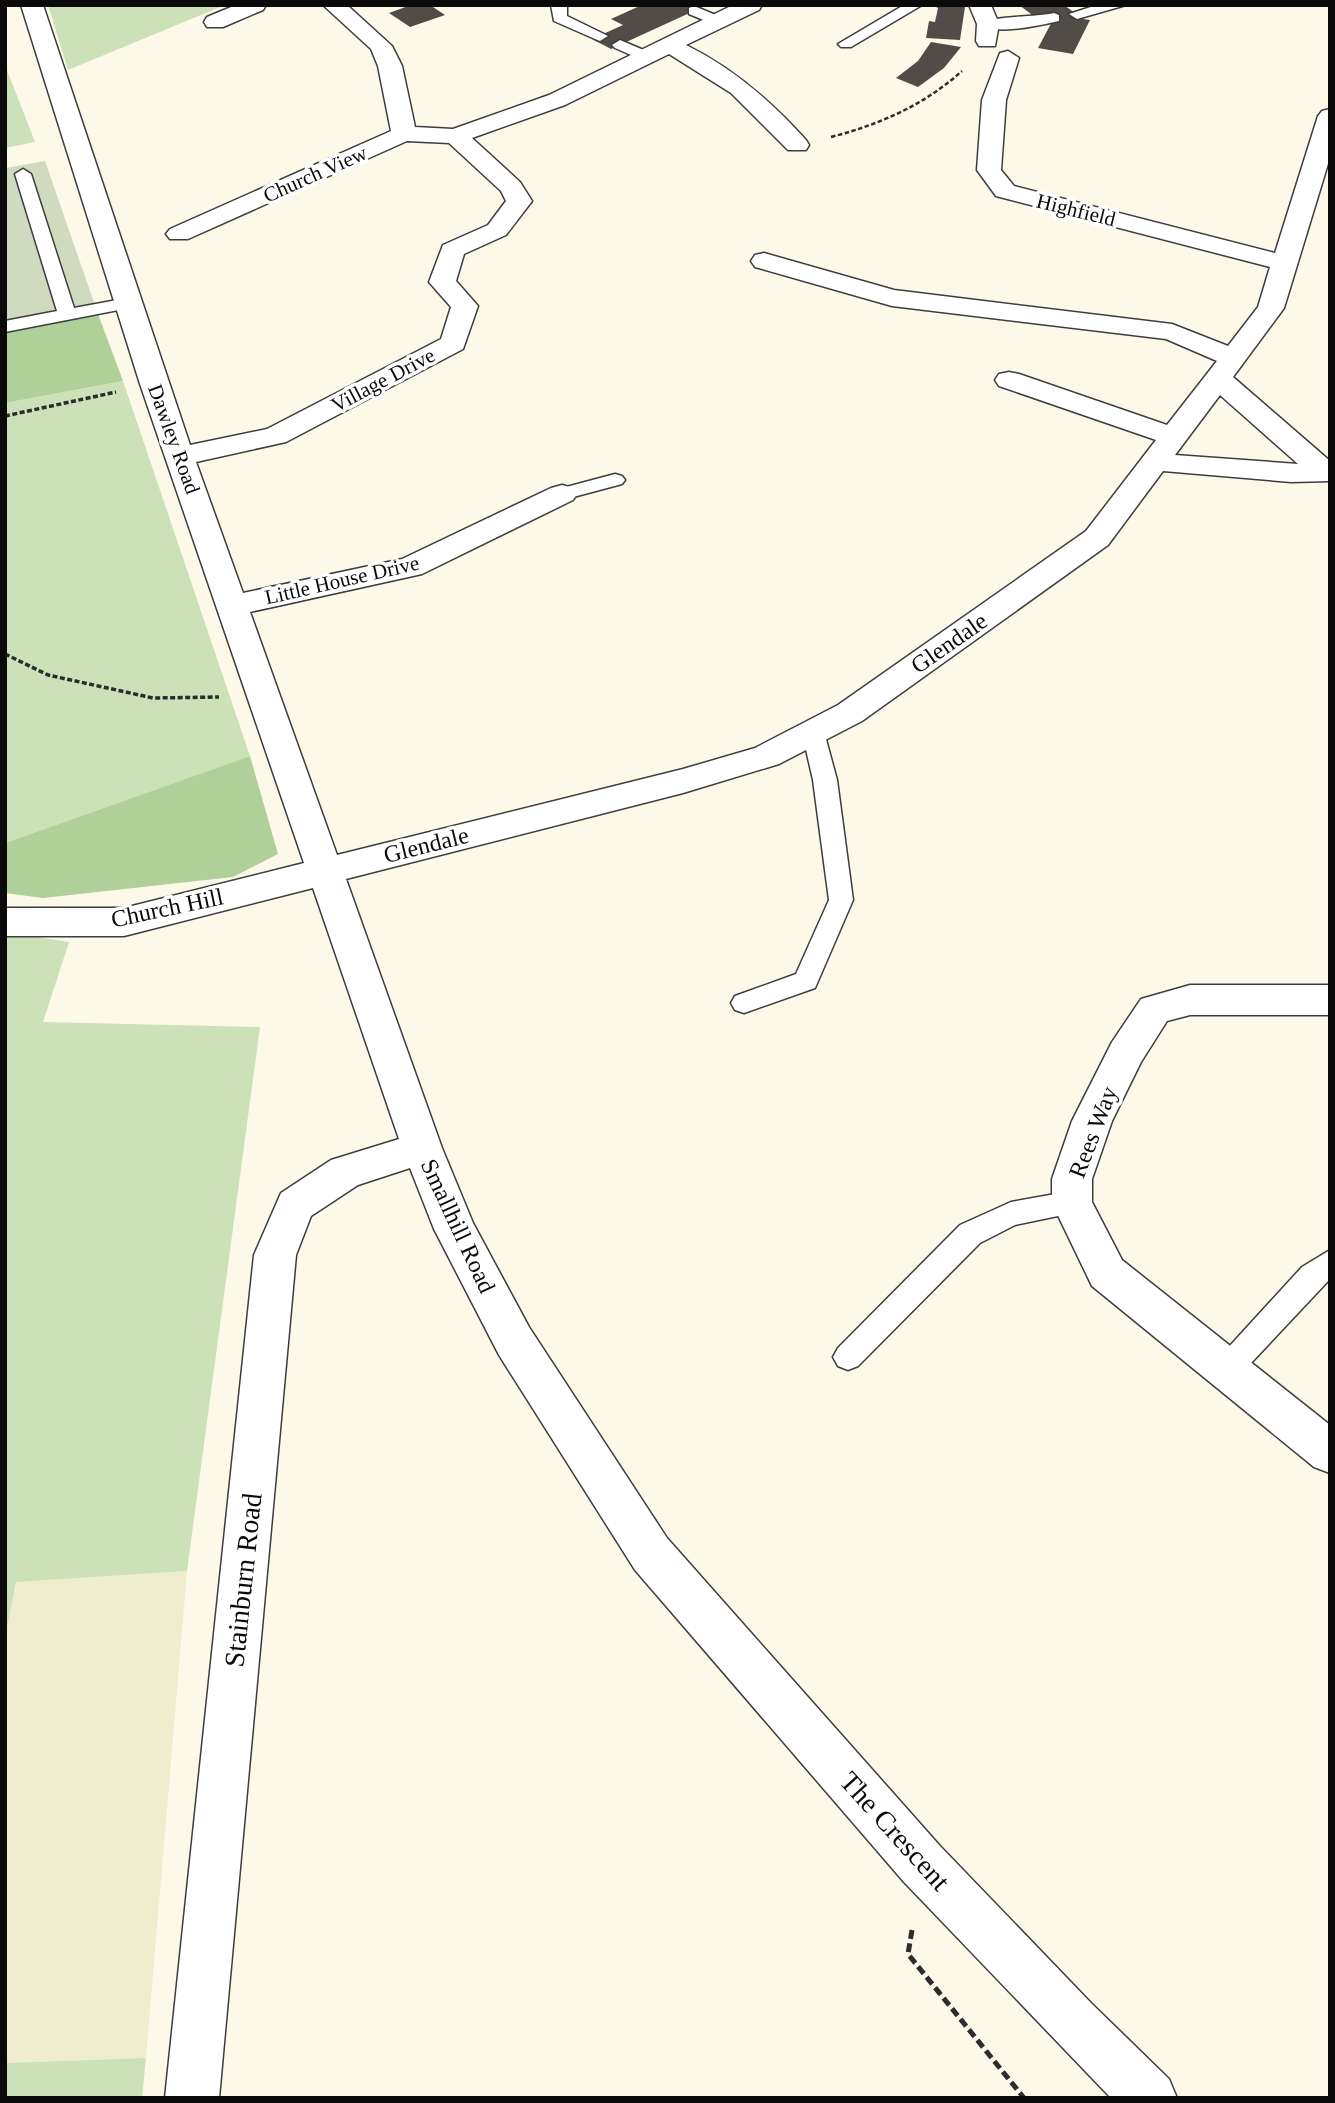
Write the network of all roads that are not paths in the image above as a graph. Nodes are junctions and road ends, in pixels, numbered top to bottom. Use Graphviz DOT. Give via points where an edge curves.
graph roads {
  1 [pos="32,5"];
  2 [pos="255,5"];
  3 [pos="334,5"];
  4 [pos="559,5"];
  5 [pos="751,5"];
  6 [pos="915,5"];
  7 [pos="1119,5"];
  8 [pos="1077,14"];
  9 [pos="1054,18"];
  10 [pos="215,22"];
  11 [pos="985,23"];
  12 [pos="600,36"];
  13 [pos="846,44"];
  14 [pos="620,45"];
  15 [pos="670,46"];
  16 [pos="647,57"];
  17 [pos="1008,58"];
  18 [pos="1330,116"];
  19 [pos="404,134"];
  20 [pos="455,136"];
  21 [pos="797,145"];
  22 [pos="23,174"];
  23 [pos="179,234"];
  24 [pos="764,261"];
  25 [pos="1285,263"];
  26 [pos="128,303"];
  27 [pos="68,315"];
  28 [pos="5,327"];
  29 [pos="1030,357"];
  30 [pos="1226,369"];
  31 [pos="1174,437"];
  32 [pos="181,456"];
  33 [pos="1155,462"];
  34 [pos="1327,472"];
  35 [pos="615,480"];
  36 [pos="562,494"];
  37 [pos="233,605"];
  38 [pos="813,732"];
  39 [pos="325,869"];
  40 [pos="5,922"];
  41 [pos="1330,1000"];
  42 [pos="744,1003"];
  43 [pos="422,1148"];
  44 [pos="1072,1203"];
  45 [pos="1330,1262"];
  46 [pos="848,1357"];
  47 [pos="1226,1370"];
  48 [pos="1330,1452"];
  49 [pos="651,1554"];
  50 [pos="192,2098"];
  51 [pos="1150,2098"];
  1 -- 26 [label="street, Dawley Road"];
  2 -- 10 [label="street"];
  3 -- 19 [label="street" via="382,46"];
  4 -- 12 [label="lane" via="559,18"];
  5 -- 15 [label="street" via="706,16"];
  6 -- 13 [label="lane"];
  7 -- 8 [label="lane"];
  9 -- 11 [label="lane"];
  14 -- 16 [label="lane"];
  15 -- 16 [label="street"];
  15 -- 21 [label="street" via="707,62 769,111"];
  16 -- 20 [label="street" via="557,100"];
  17 -- 25 [label="street, Highfield" via="994,100 989,170 1005,191"];
  18 -- 25 [label="street, Glendale"];
  19 -- 20 [label="street, Church View"];
  19 -- 23 [label="street, Church View"];
  20 -- 32 [label="street, Village Drive" via="511,187 519,201 497,230 452,250 442,282 465,306 453,343 276,436"];
  22 -- 27 [label="lane"];
  24 -- 30 [label="street" via="892,298 1172,332"];
  25 -- 30 [label="street, Glendale" via="1271,308"];
  26 -- 27 [label="lane"];
  26 -- 32 [label="street, Dawley Road"];
  27 -- 28 [label="lane"];
  29 -- 31 [label="street" via="1000,390"];
  30 -- 31 [label="street, Glendale"];
  30 -- 34 [label="street"];
  31 -- 33 [label="street, Glendale"];
  32 -- 37 [label="street, Dawley Road"];
  33 -- 34 [label="street"];
  33 -- 38 [label="street, Glendale" via="1097,538 850,713"];
  35 -- 36 [label="lane"];
  36 -- 37 [label="street, Little House Drive" via="411,567"];
  37 -- 39 [label="street, Dawley Road"];
  38 -- 39 [label="street, Glendale" via="766,756 683,781"];
  38 -- 42 [label="lane" via="825,780 841,900 806,981"];
  39 -- 40 [label="street, Church Hill" via="124,922"];
  39 -- 43 [label="street, Smallhill Road"];
  41 -- 44 [label="street, Rees Way" via="1190,1000 1154,1010 1092,1121 1072,1178"];
  43 -- 49 [label="street, Smallhill Road" via="455,1229 514,1341"];
  43 -- 50 [label="street, Stainburn Road" via="345,1172 295,1205 275,1255"];
  44 -- 46 [label="lane" via="1011,1214 970,1234"];
  44 -- 47 [label="street, Rees Way" via="1107,1273"];
  45 -- 47 [label="lane" via="1311,1276"];
  47 -- 48 [label="street, Rees Way"];
  49 -- 51 [label="street, The Crescent" via="922,1864"];
}
